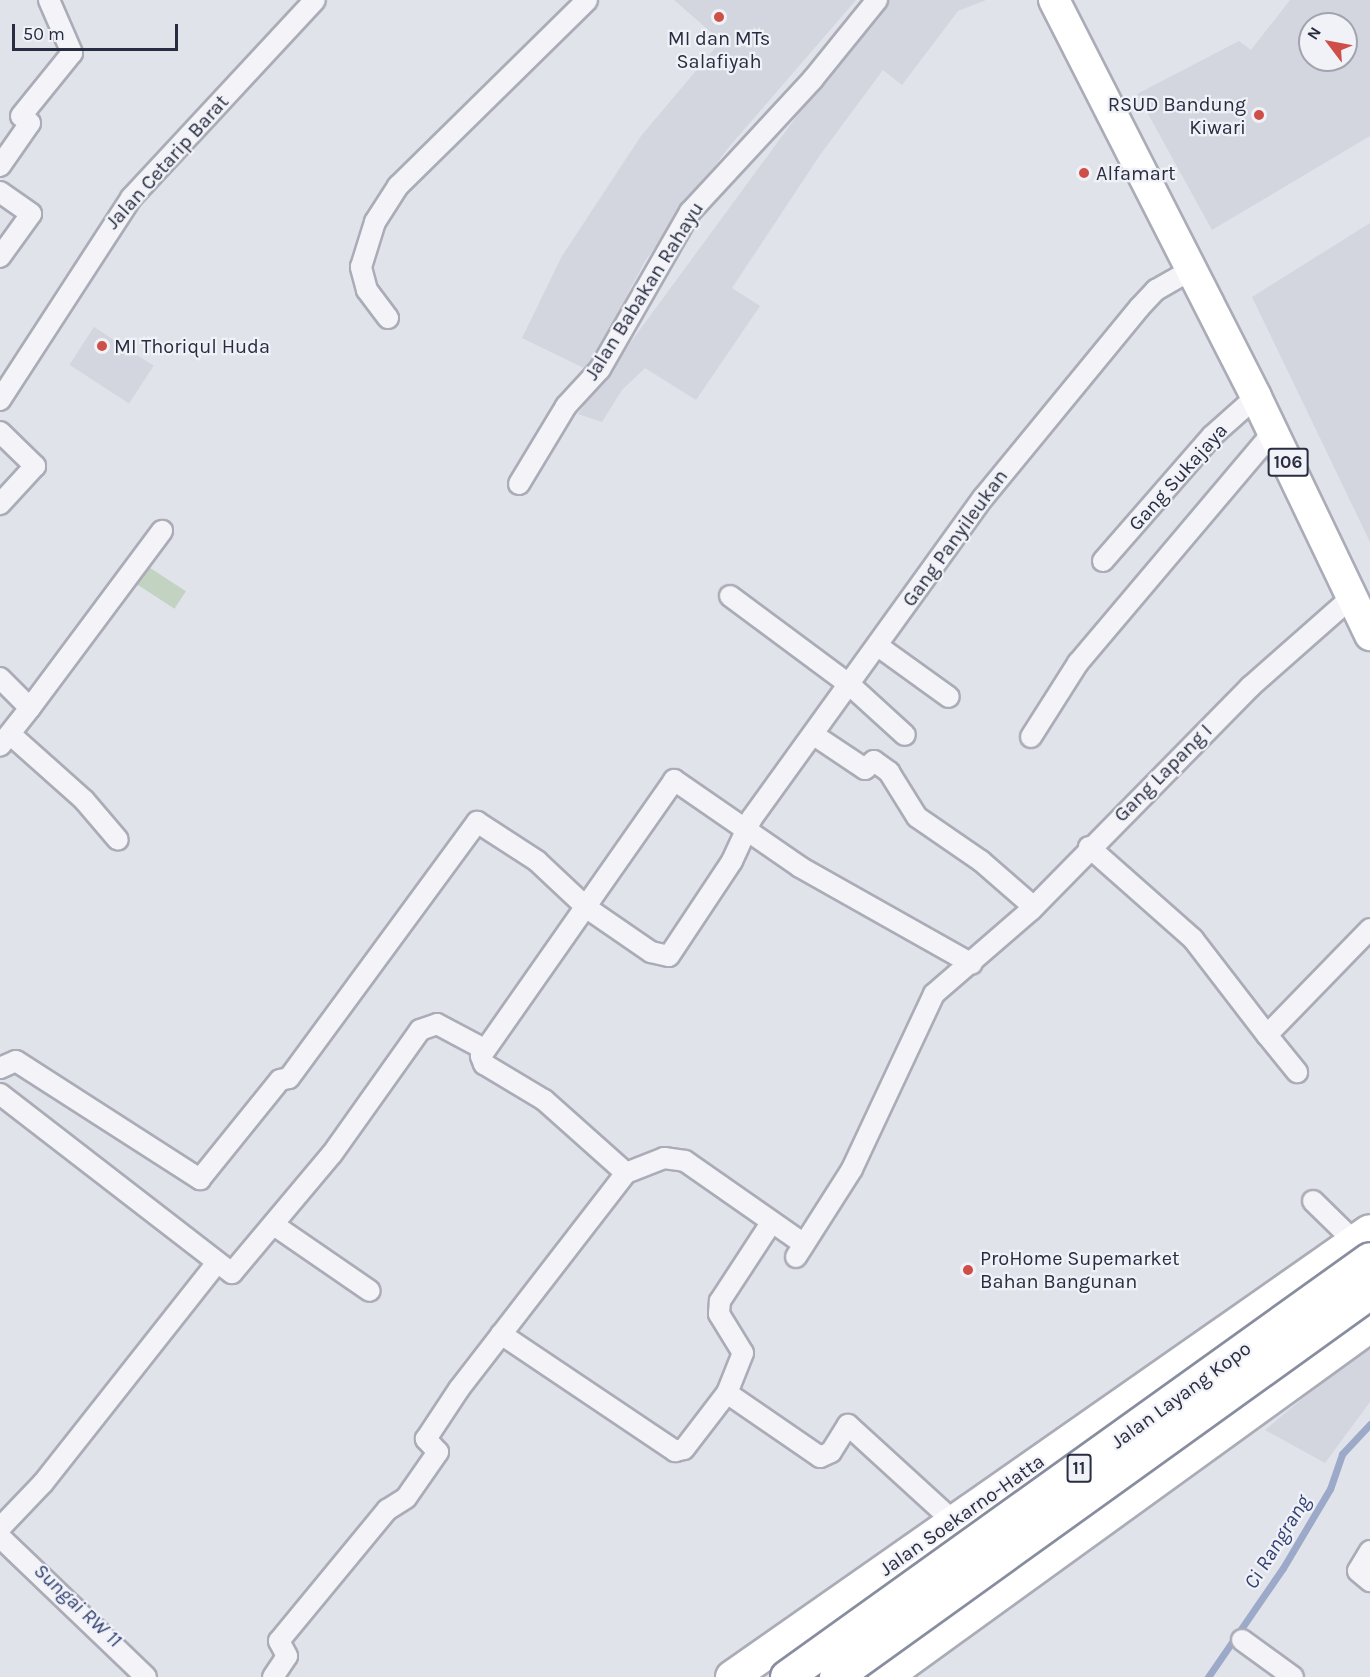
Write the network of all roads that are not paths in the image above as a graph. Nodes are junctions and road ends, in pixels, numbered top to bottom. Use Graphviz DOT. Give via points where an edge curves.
graph roads {
  1 [pos="49,0"];
  2 [pos="315,0"];
  3 [pos="587,0"];
  4 [pos="877,0"];
  5 [pos="1062,3"];
  6 [pos="0,166"];
  7 [pos="0,192"];
  8 [pos="0,257"];
  9 [pos="1191,270"];
  10 [pos="388,318"];
  11 [pos="1256,397"];
  12 [pos="0,400"];
  13 [pos="0,432"];
  14 [pos="1273,432"];
  15 [pos="519,484"];
  16 [pos="0,504"];
  17 [pos="162,531"];
  18 [pos="1103,561"];
  19 [pos="730,596"];
  20 [pos="1352,597"];
  21 [pos="1370,635"];
  22 [pos="878,646"];
  23 [pos="0,678"];
  24 [pos="850,685"];
  25 [pos="949,697"];
  26 [pos="30,708"];
  27 [pos="814,735"];
  28 [pos="905,735"];
  29 [pos="1031,737"];
  30 [pos="5,740"];
  31 [pos="745,830"];
  32 [pos="118,840"];
  33 [pos="1089,847"];
  34 [pos="1034,907"];
  35 [pos="587,908"];
  36 [pos="1370,929"];
  37 [pos="976,959"];
  38 [pos="1267,1035"];
  39 [pos="484,1049"];
  40 [pos="0,1068"];
  41 [pos="1296,1072"];
  42 [pos="0,1094"];
  43 [pos="626,1173"];
  44 [pos="1313,1201"];
  45 [pos="771,1223"];
  46 [pos="274,1225"];
  47 [pos="1365,1244"];
  48 [pos="217,1263"];
  49 [pos="1290,1284"];
  50 [pos="370,1291"];
  51 [pos="1370,1293"];
  52 [pos="1370,1326"];
  53 [pos="501,1334"];
  54 [pos="1341,1347"];
  55 [pos="727,1393"];
  56 [pos="953,1521"];
  57 [pos="0,1528"];
  58 [pos="0,1537"];
  59 [pos="1370,1551"];
  60 [pos="1364,1576"];
  61 [pos="1242,1640"];
  62 [pos="146,1677"];
  63 [pos="273,1677"];
  64 [pos="732,1677"];
  65 [pos="787,1677"];
  66 [pos="836,1677"];
  67 [pos="885,1677"];
  68 [pos="1293,1677"];
  1 -- 6 [label="street" via="72,52 21,116 30,123"];
  2 -- 12 [label="street, Jalan Cetarip Barat" via="131,198"];
  3 -- 10 [label="street" via="398,186 375,222 361,267 367,290"];
  4 -- 15 [label="street, Jalan Babakan Rahayu" via="813,79 690,212 600,369 566,406"];
  5 -- 9 [label="main road, 106"];
  7 -- 8 [label="street" via="31,214"];
  9 -- 11 [label="main road, 106"];
  9 -- 22 [label="street, Gang Panyileukan" via="1156,290 1019,451"];
  11 -- 14 [label="main road, 106"];
  11 -- 18 [label="street, Gang Sukajaya" via="1212,436"];
  13 -- 16 [label="street" via="35,466"];
  14 -- 20 [label="main road, 106"];
  14 -- 29 [label="street" via="1078,663"];
  17 -- 26 [label="street"];
  19 -- 24 [label="street"];
  20 -- 21 [label="main road, 106"];
  20 -- 33 [label="street, Gang Lapang I" via="1250,687"];
  22 -- 24 [label="street, Gang Panyileukan"];
  22 -- 25 [label="street"];
  23 -- 26 [label="street"];
  24 -- 27 [label="street, Gang Panyileukan"];
  24 -- 28 [label="street"];
  26 -- 30 [label="street"];
  27 -- 31 [label="street, Gang Panyileukan"];
  27 -- 34 [label="street" via="865,769 874,761 889,772 917,817 981,861"];
  30 -- 32 [label="street" via="84,800"];
  31 -- 35 [label="street" via="674,780"];
  31 -- 35 [label="street, Gang Panyileukan" via="732,861 669,956 651,952"];
  31 -- 37 [label="street" via="814,876"];
  33 -- 34 [label="street, Gang Lapang I"];
  33 -- 38 [label="street" via="1193,939"];
  34 -- 37 [label="street, Gang Lapang I"];
  35 -- 39 [label="street"];
  35 -- 40 [label="street" via="537,861 477,822 289,1078 280,1080 200,1179 16,1061"];
  36 -- 38 [label="street"];
  37 -- 45 [label="street, Gang Lapang I" via="934,994 921,1014 903,1068 852,1169 800,1251"];
  38 -- 41 [label="street"];
  39 -- 43 [label="street" via="484,1064 544,1100"];
  39 -- 46 [label="street" via="437,1024 420,1030"];
  42 -- 48 [label="street"];
  43 -- 45 [label="street" via="664,1158 685,1161"];
  43 -- 53 [label="street"];
  44 -- 47 [label="street"];
  45 -- 55 [label="street" via="720,1301 719,1314 743,1353"];
  46 -- 48 [label="street" via="234,1273"];
  46 -- 50 [label="street"];
  47 -- 49 [label="highway, Jalan Soekarno-Hatta / 11"];
  47 -- 65 [label="highway, Jalan Layang Kopo / 11, bridge"];
  48 -- 57 [label="street" via="43,1484"];
  49 -- 54 [label="highway" via="1311,1275 1343,1286 1356,1317"];
  49 -- 56 [label="highway, Jalan Soekarno-Hatta / 11"];
  51 -- 66 [label="highway, Jalan Layang Kopo / 11, bridge"];
  52 -- 54 [label="highway"];
  53 -- 55 [label="street" via="675,1451 700,1431"];
  53 -- 63 [label="street" via="426,1439 438,1452 406,1498 387,1510 279,1641 287,1656"];
  54 -- 67 [label="highway"];
  55 -- 56 [label="street" via="820,1457 831,1452 848,1425"];
  56 -- 64 [label="highway, Jalan Soekarno-Hatta / 11"];
  58 -- 62 [label="street"];
  59 -- 60 [label="street"];
  61 -- 68 [label="street"];
}
